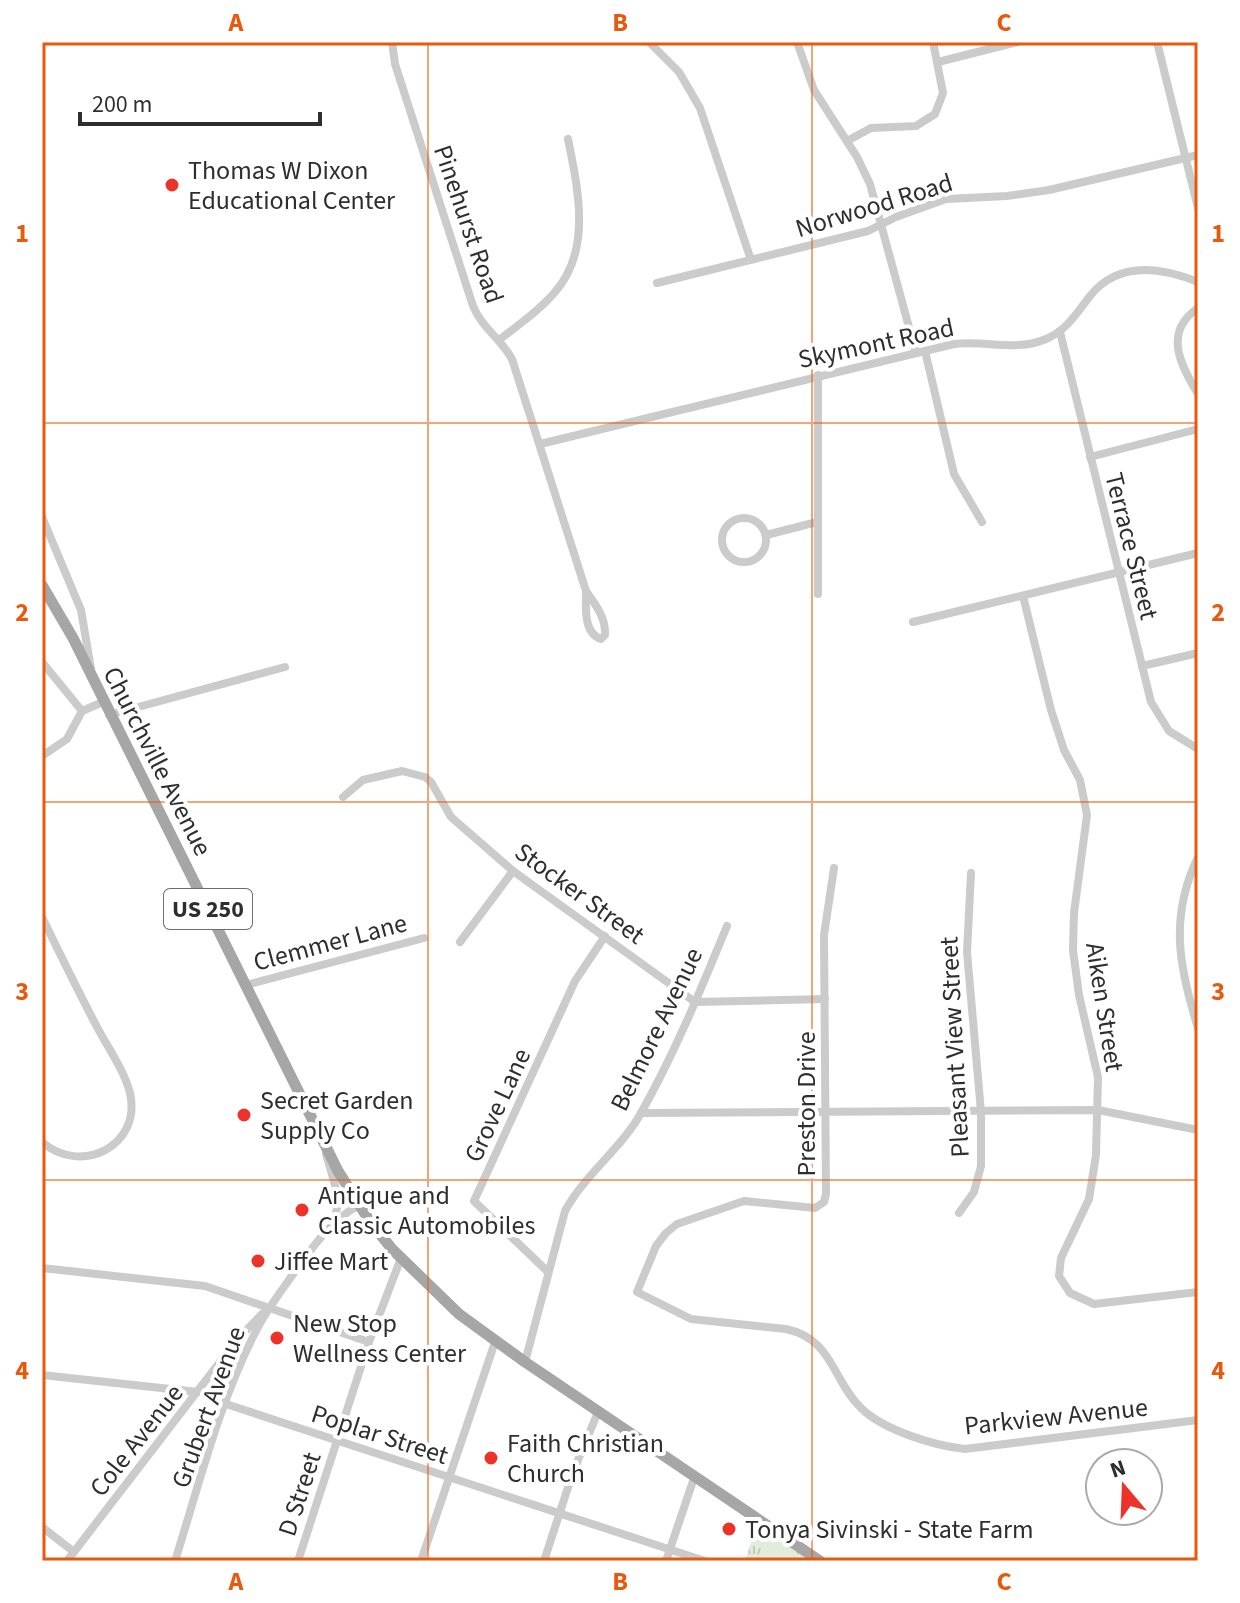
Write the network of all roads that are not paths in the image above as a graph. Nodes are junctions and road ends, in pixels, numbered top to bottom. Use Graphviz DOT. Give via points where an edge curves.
graph roads {
  1 [pos="392,42"];
  2 [pos="649,42"];
  3 [pos="797,42"];
  4 [pos="933,42"];
  5 [pos="1017,42"];
  6 [pos="1157,42"];
  7 [pos="938,62"];
  8 [pos="568,139"];
  9 [pos="847,141"];
  10 [pos="1198,155"];
  11 [pos="1185,159"];
  12 [pos="1198,208"];
  13 [pos="882,225"];
  14 [pos="751,260"];
  15 [pos="1198,282"];
  16 [pos="657,283"];
  17 [pos="1198,308"];
  18 [pos="1060,332"];
  19 [pos="499,340"];
  20 [pos="920,352"];
  21 [pos="818,375"];
  22 [pos="1198,394"];
  23 [pos="1198,429"];
  24 [pos="540,444"];
  25 [pos="1090,457"];
  26 [pos="42,517"];
  27 [pos="817,522"];
  28 [pos="982,522"];
  29 [pos="766,535"];
  30 [pos="1198,553"];
  31 [pos="1117,572"];
  32 [pos="42,585"];
  33 [pos="586,591"];
  34 [pos="818,594"];
  35 [pos="1023,596"];
  36 [pos="77,605"];
  37 [pos="61,614"];
  38 [pos="913,622"];
  39 [pos="1198,653"];
  40 [pos="42,662"];
  41 [pos="1142,666"];
  42 [pos="285,667"];
  43 [pos="92,678"];
  44 [pos="103,702"];
  45 [pos="82,711"];
  46 [pos="109,715"];
  47 [pos="1198,749"];
  48 [pos="42,756"];
  49 [pos="343,797"];
  50 [pos="1198,857"];
  51 [pos="834,868"];
  52 [pos="513,871"];
  53 [pos="971,873"];
  54 [pos="42,917"];
  55 [pos="727,926"];
  56 [pos="605,936"];
  57 [pos="424,938"];
  58 [pos="460,942"];
  59 [pos="246,985"];
  60 [pos="825,999"];
  61 [pos="695,1002"];
  62 [pos="1198,1028"];
  63 [pos="1098,1110"];
  64 [pos="981,1112"];
  65 [pos="641,1113"];
  66 [pos="826,1113"];
  67 [pos="1198,1130"];
  68 [pos="323,1140"];
  69 [pos="42,1142"];
  70 [pos="359,1205"];
  71 [pos="959,1213"];
  72 [pos="334,1222"];
  73 [pos="401,1258"];
  74 [pos="42,1268"];
  75 [pos="548,1272"];
  76 [pos="637,1292"];
  77 [pos="1198,1292"];
  78 [pos="269,1309"];
  79 [pos="369,1342"];
  80 [pos="495,1342"];
  81 [pos="525,1362"];
  82 [pos="42,1375"];
  83 [pos="198,1392"];
  84 [pos="226,1404"];
  85 [pos="598,1412"];
  86 [pos="1198,1420"];
  87 [pos="336,1442"];
  88 [pos="448,1477"];
  89 [pos="694,1478"];
  90 [pos="559,1513"];
  91 [pos="42,1527"];
  92 [pos="670,1550"];
  93 [pos="74,1552"];
  94 [pos="67,1561"];
  95 [pos="175,1561"];
  96 [pos="298,1561"];
  97 [pos="421,1561"];
  98 [pos="544,1561"];
  99 [pos="666,1561"];
  100 [pos="705,1561"];
  101 [pos="820,1561"];
  1 -- 19 [label="street, Pinehurst Road" via="473,306"];
  2 -- 14 [label="street" via="679,72 700,108"];
  3 -- 9 [label="street" via="811,83"];
  4 -- 7 [label="street"];
  5 -- 7 [label="street"];
  6 -- 11 [label="street"];
  7 -- 9 [label="street" via="943,96 932,117 916,126 871,128"];
  8 -- 19 [label="street" via="580,227 574,261 554,294"];
  9 -- 13 [label="street" via="870,184"];
  10 -- 11 [label="street, Norwood Road"];
  11 -- 12 [label="street"];
  11 -- 13 [label="street, Norwood Road" via="1049,190 946,199"];
  13 -- 14 [label="street, Norwood Road"];
  13 -- 20 [label="street"];
  14 -- 16 [label="street, Norwood Road"];
  15 -- 18 [label="street, Skymont Road" via="1159,270 1123,273 1096,289"];
  17 -- 22 [label="street" via="1184,320 1177,338 1182,363"];
  18 -- 20 [label="street, Skymont Road" via="1019,346 962,343"];
  18 -- 25 [label="street, Terrace Street"];
  19 -- 24 [label="street, Pinehurst Road" via="512,359"];
  20 -- 21 [label="street, Skymont Road"];
  20 -- 28 [label="street" via="954,474"];
  21 -- 24 [label="street, Skymont Road"];
  21 -- 27 [label="street"];
  23 -- 25 [label="street"];
  24 -- 33 [label="street, Pinehurst Road"];
  25 -- 31 [label="street, Terrace Street"];
  26 -- 36 [label="street"];
  27 -- 29 [label="street"];
  27 -- 34 [label="street"];
  29 -- 29 [label="street" via="756,522 740,518 726,528 723,547 732,559 750,562 764,550"];
  30 -- 31 [label="street"];
  31 -- 35 [label="street"];
  31 -- 41 [label="street, Terrace Street"];
  32 -- 37 [label="main road, Churchville Avenue / US 250"];
  33 -- 33 [label="street, Pinehurst Road" via="586,616 591,632 601,639 606,632 603,618"];
  35 -- 38 [label="street"];
  35 -- 63 [label="street, Aiken Street" via="1051,710 1086,800 1073,950 1096,1067"];
  36 -- 37 [label="street"];
  36 -- 43 [label="street" via="84,619"];
  37 -- 43 [label="main road, Churchville Avenue / US 250"];
  39 -- 41 [label="street"];
  40 -- 45 [label="street"];
  41 -- 47 [label="street, Terrace Street" via="1158,717"];
  42 -- 46 [label="street"];
  43 -- 44 [label="main road, Churchville Avenue / US 250"];
  44 -- 45 [label="street"];
  44 -- 46 [label="main road, Churchville Avenue / US 250"];
  45 -- 48 [label="street" via="67,739"];
  46 -- 59 [label="main road, Churchville Avenue / US 250"];
  49 -- 52 [label="street, Stocker Street" via="363,780 402,771 421,775 431,782 451,817"];
  50 -- 62 [label="street" via="1182,906 1179,946"];
  51 -- 60 [label="street, Preston Drive" via="824,935"];
  52 -- 56 [label="street, Stocker Street"];
  52 -- 58 [label="street"];
  53 -- 64 [label="street, Pleasant View Street" via="967,952"];
  54 -- 69 [label="street" via="129,1091 131,1112 119,1139 105,1151 77,1158"];
  55 -- 61 [label="street, Belmore Avenue"];
  56 -- 61 [label="street, Stocker Street"];
  56 -- 75 [label="street, Grove Lane" via="575,981 474,1201"];
  57 -- 59 [label="street, Clemmer Lane"];
  59 -- 68 [label="main road, Churchville Avenue / US 250"];
  60 -- 61 [label="street"];
  60 -- 66 [label="street, Preston Drive"];
  61 -- 65 [label="street, Belmore Avenue"];
  63 -- 64 [label="street"];
  63 -- 67 [label="street"];
  63 -- 77 [label="street, Aiken Street" via="1092,1189 1061,1258 1063,1285 1077,1298 1098,1304"];
  64 -- 66 [label="street"];
  64 -- 71 [label="street, Pleasant View Street" via="979,1178"];
  65 -- 66 [label="street"];
  65 -- 75 [label="street, Belmore Avenue" via="572,1198"];
  66 -- 76 [label="street, Preston Drive" via="826,1194 821,1205 744,1201 681,1223 656,1246"];
  68 -- 70 [label="main road, Churchville Avenue / US 250"];
  68 -- 72 [label="street" via="339,1199"];
  70 -- 72 [label="street, Grubert Avenue"];
  70 -- 73 [label="main road, Churchville Avenue / US 250"];
  72 -- 78 [label="street, Grubert Avenue"];
  73 -- 79 [label="street, D Street"];
  73 -- 80 [label="main road, Churchville Avenue / US 250"];
  74 -- 78 [label="street" via="205,1286"];
  75 -- 81 [label="street, Belmore Avenue"];
  76 -- 86 [label="street, Parkview Avenue" via="691,1319 801,1334 823,1349 867,1413 887,1426 948,1447"];
  78 -- 79 [label="street"];
  78 -- 83 [label="street, Cole Avenue" via="244,1332"];
  78 -- 84 [label="street, Grubert Avenue"];
  79 -- 87 [label="street, D Street"];
  80 -- 81 [label="main road, Churchville Avenue / US 250"];
  80 -- 88 [label="street"];
  81 -- 85 [label="main road, Churchville Avenue / US 250"];
  82 -- 83 [label="street"];
  83 -- 93 [label="street, Cole Avenue"];
  84 -- 87 [label="street, Poplar Street"];
  84 -- 95 [label="street, Grubert Avenue"];
  85 -- 89 [label="main road, Churchville Avenue / US 250"];
  85 -- 90 [label="street"];
  87 -- 88 [label="street, Poplar Street"];
  87 -- 96 [label="street, D Street"];
  88 -- 90 [label="street, Poplar Street"];
  88 -- 97 [label="street"];
  89 -- 92 [label="street"];
  89 -- 101 [label="main road, Churchville Avenue / US 250"];
  90 -- 92 [label="street, Poplar Street"];
  90 -- 98 [label="street"];
  91 -- 93 [label="street"];
  92 -- 99 [label="street"];
  92 -- 100 [label="street, Poplar Street"];
  93 -- 94 [label="street, Cole Avenue"];
}
